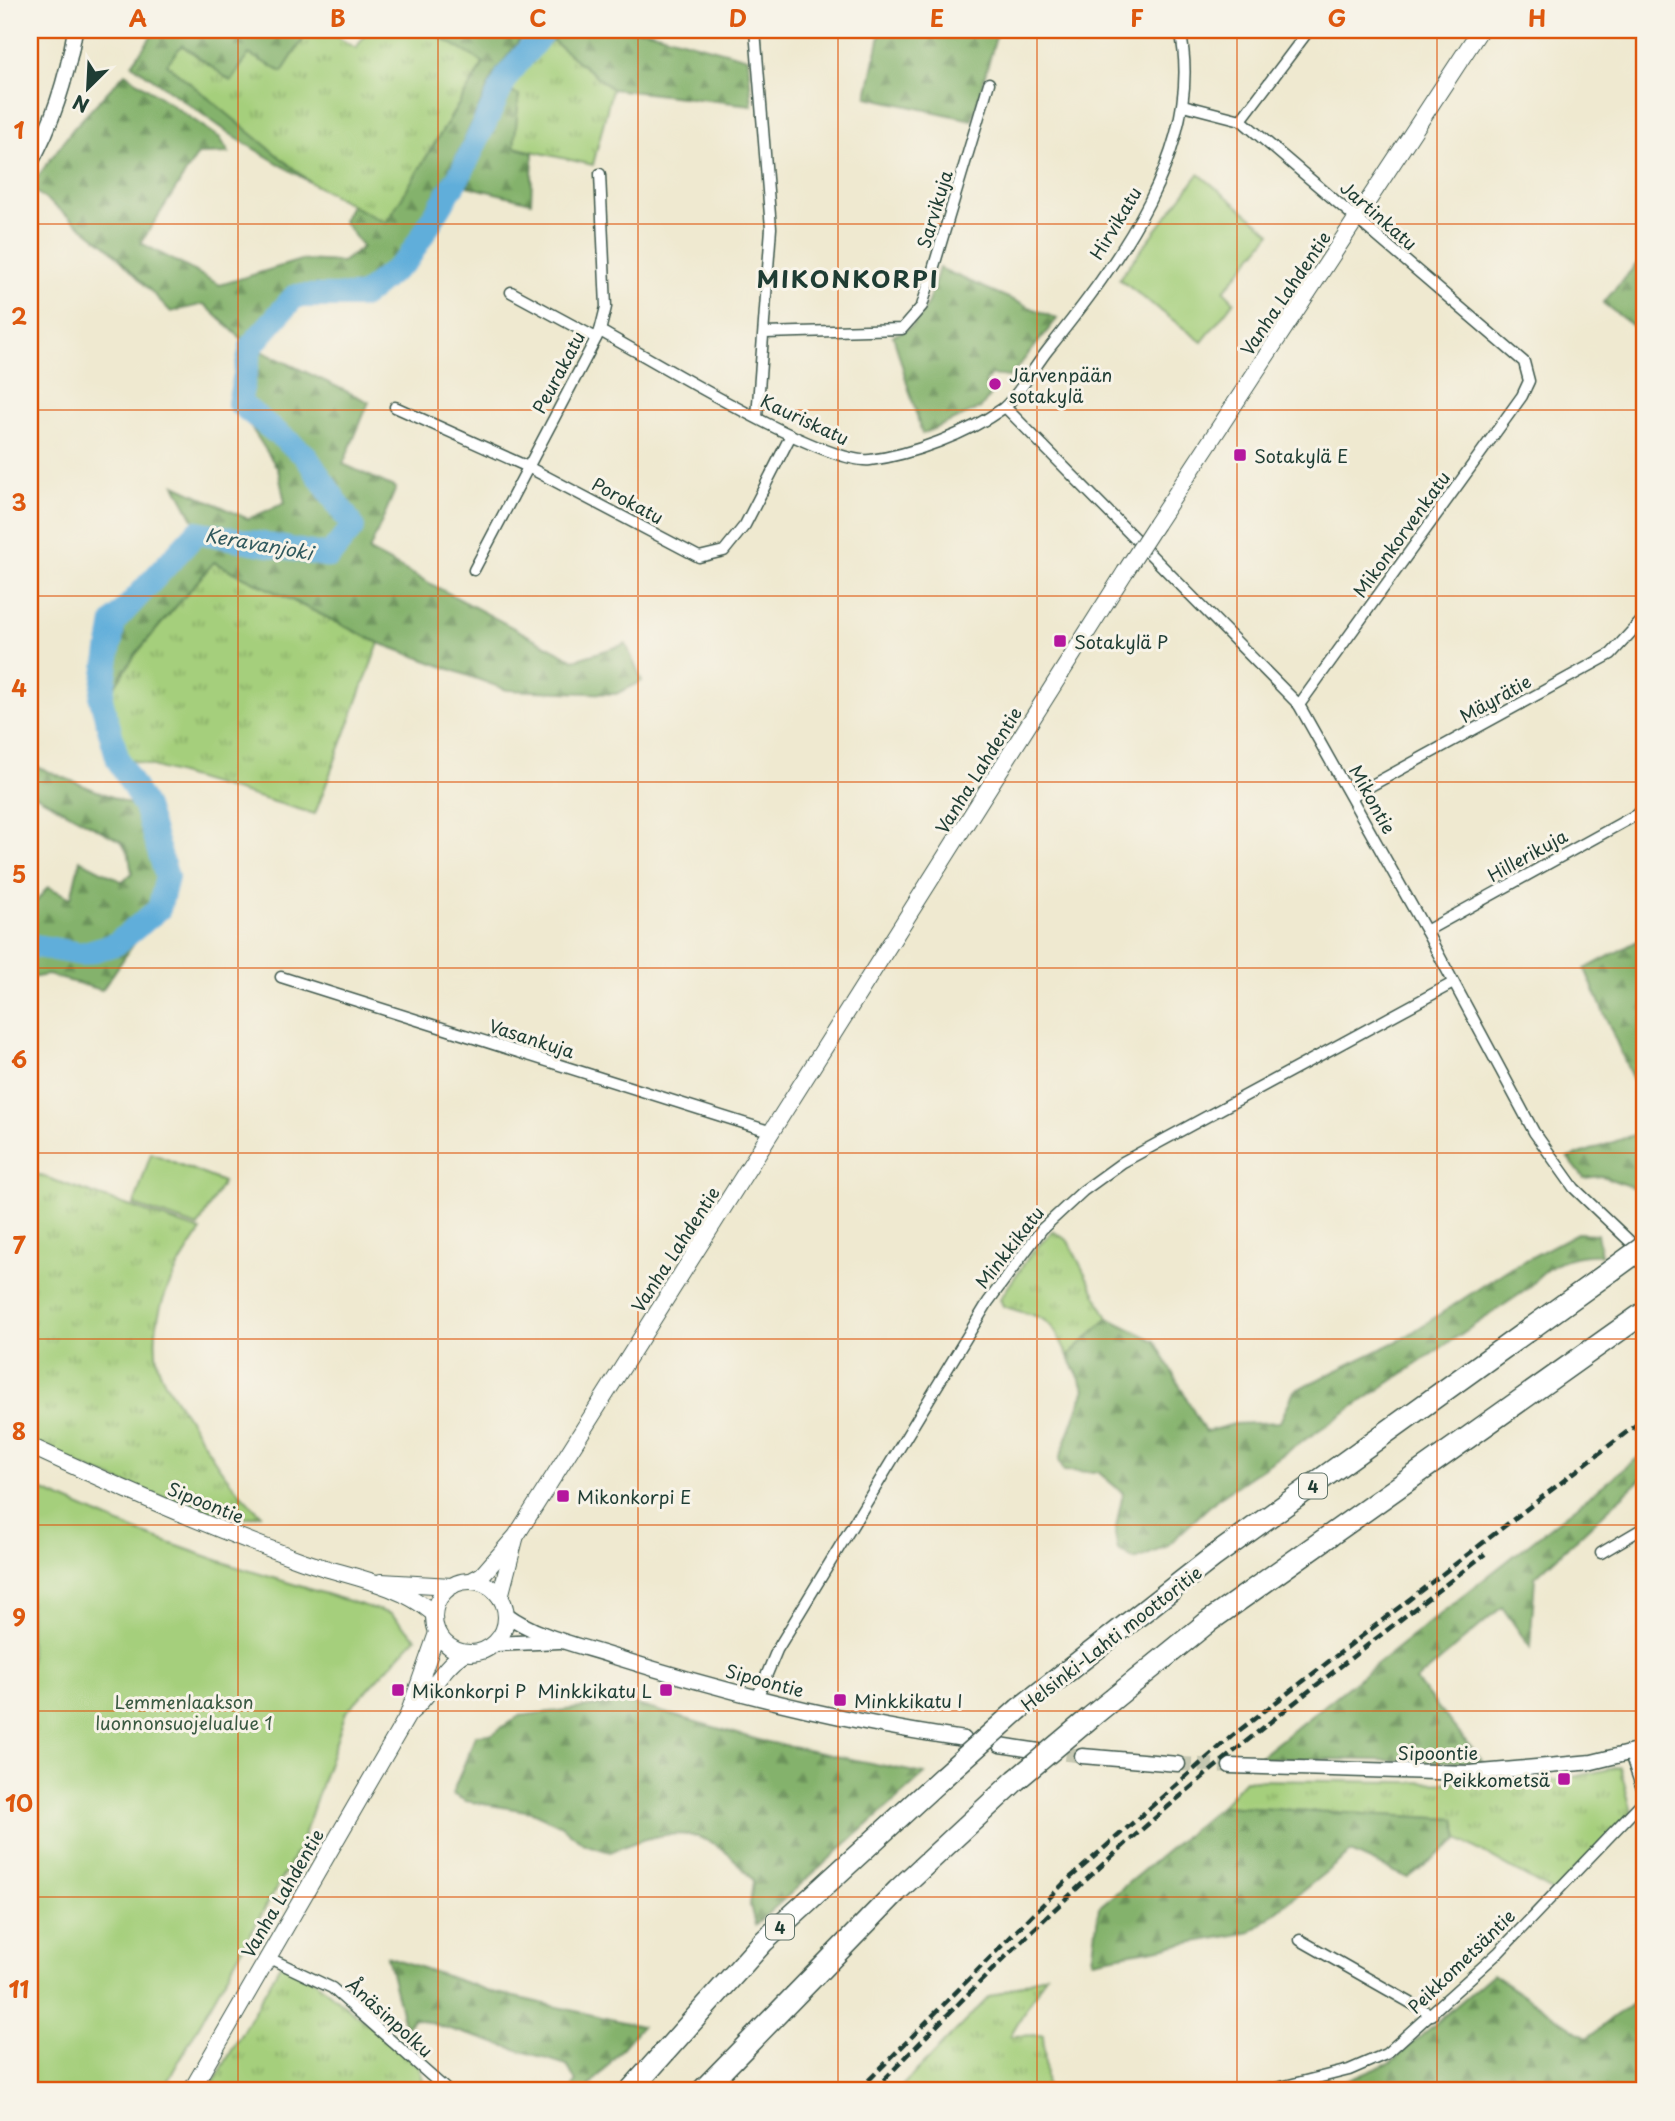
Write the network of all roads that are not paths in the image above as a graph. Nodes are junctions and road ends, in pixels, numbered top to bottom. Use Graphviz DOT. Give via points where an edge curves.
graph roads {
  1 [pos="75,30"];
  2 [pos="755,30"];
  3 [pos="1180,30"];
  4 [pos="1310,30"];
  5 [pos="1480,30"];
  6 [pos="989,83"];
  7 [pos="1183,105"];
  8 [pos="1241,120"];
  9 [pos="30,164"];
  10 [pos="600,174"];
  11 [pos="1357,220"];
  12 [pos="511,292"];
  13 [pos="765,333"];
  14 [pos="598,334"];
  15 [pos="1529,382"];
  16 [pos="395,407"];
  17 [pos="1005,407"];
  18 [pos="757,417"];
  19 [pos="791,435"];
  20 [pos="528,467"];
  21 [pos="474,570"];
  22 [pos="1645,617"];
  23 [pos="1299,705"];
  24 [pos="1352,796"];
  25 [pos="1645,810"];
  26 [pos="1426,931"];
  27 [pos="281,977"];
  28 [pos="1453,983"];
  29 [pos="772,1132"];
  30 [pos="1645,1246"];
  31 [pos="1645,1257"];
  32 [pos="1645,1312"];
  33 [pos="30,1446"];
  34 [pos="1645,1527"];
  35 [pos="516,1536"];
  36 [pos="1601,1553"];
  37 [pos="471,1581"];
  38 [pos="372,1582"];
  39 [pos="452,1586"];
  40 [pos="500,1597"];
  41 [pos="433,1613"];
  42 [pos="506,1614"];
  43 [pos="437,1633"];
  44 [pos="561,1641"];
  45 [pos="495,1644"];
  46 [pos="464,1653"];
  47 [pos="757,1698"];
  48 [pos="408,1715"];
  49 [pos="964,1739"];
  50 [pos="1000,1745"];
  51 [pos="1645,1749"];
  52 [pos="1039,1751"];
  53 [pos="1630,1754"];
  54 [pos="1082,1756"];
  55 [pos="1178,1764"];
  56 [pos="1230,1766"];
  57 [pos="1645,1798"];
  58 [pos="1300,1940"];
  59 [pos="267,1956"];
  60 [pos="1432,2015"];
  61 [pos="191,2091"];
  62 [pos="448,2091"];
  63 [pos="630,2091"];
  64 [pos="702,2091"];
  65 [pos="1265,2091"];
  1 -- 9 [label="street" via="49,130"];
  2 -- 13 [label="street" via="771,228"];
  3 -- 7 [label="street, Hirvikatu"];
  4 -- 8 [label="street"];
  5 -- 11 [label="main road, Vanha Lahdentie"];
  6 -- 13 [label="street, Sarvikuja" via="922,306 902,328"];
  7 -- 8 [label="street, Jartinkatu"];
  7 -- 17 [label="street, Hirvikatu" via="1154,196 1089,298"];
  8 -- 11 [label="street, Jartinkatu"];
  10 -- 14 [label="street, Peurakatu" via="606,307"];
  11 -- 15 [label="street, Jartinkatu" via="1524,362"];
  11 -- 29 [label="main road, Vanha Lahdentie, bridge" via="1125,572"];
  12 -- 14 [label="street, Kauriskatu"];
  13 -- 18 [label="street"];
  14 -- 18 [label="street, Kauriskatu"];
  14 -- 20 [label="street, Peurakatu"];
  15 -- 23 [label="street, Mikonkorvenkatu"];
  16 -- 20 [label="street, Porokatu"];
  17 -- 19 [label="street, Kauriskatu" via="936,442 869,460 847,458"];
  17 -- 23 [label="street, Mikontie"];
  18 -- 19 [label="street, Kauriskatu"];
  19 -- 20 [label="street, Porokatu" via="745,525 724,551 699,557"];
  20 -- 21 [label="street, Peurakatu"];
  22 -- 24 [label="street, Mäyrätie" via="1611,654"];
  23 -- 24 [label="street, Mikontie"];
  24 -- 26 [label="street, Mikontie"];
  25 -- 26 [label="street, Hillerikuja"];
  26 -- 28 [label="street, Mikontie"];
  27 -- 29 [label="street, Vasankuja"];
  28 -- 31 [label="street, Mikontie" via="1534,1132 1574,1188"];
  28 -- 47 [label="street, Minkkikatu" via="1123,1162 1042,1229 988,1303 909,1431 777,1650"];
  29 -- 35 [label="main road, Vanha Lahdentie"];
  30 -- 63 [label="highway, Helsinki-Lahti moottoritie / 4, bridge" via="1213,1557 1019,1709 763,1942"];
  32 -- 64 [label="highway, bridge" via="1208,1622 1091,1717 898,1890"];
  33 -- 38 [label="main road, Sipoontie" via="290,1556"];
  34 -- 36 [label="street"];
  35 -- 37 [label="main road, Vanha Lahdentie" via="482,1576"];
  35 -- 40 [label="main road, Vanha Lahdentie"];
  37 -- 39 [label="main road"];
  37 -- 40 [label="main road" via="492,1588"];
  38 -- 39 [label="main road, Sipoontie"];
  38 -- 41 [label="main road, Sipoontie"];
  39 -- 41 [label="main road" via="437,1601"];
  40 -- 42 [label="main road"];
  41 -- 43 [label="main road"];
  42 -- 44 [label="street, Sipoontie"];
  42 -- 45 [label="main road"];
  43 -- 46 [label="main road" via="448,1646"];
  43 -- 48 [label="main road, Vanha Lahdentie"];
  44 -- 45 [label="street, Sipoontie"];
  44 -- 47 [label="street, Sipoontie"];
  45 -- 46 [label="main road" via="484,1651"];
  46 -- 48 [label="main road, Vanha Lahdentie" via="446,1667"];
  47 -- 49 [label="street, Sipoontie" via="885,1728"];
  48 -- 59 [label="main road, Vanha Lahdentie"];
  50 -- 52 [label="street"];
  51 -- 53 [label="street, Sipoontie"];
  53 -- 56 [label="street, Sipoontie" via="1470,1773"];
  53 -- 57 [label="street, Peikkometsäntie"];
  54 -- 55 [label="street"];
  57 -- 60 [label="street, Peikkometsäntie" via="1499,1952"];
  58 -- 60 [label="street"];
  59 -- 61 [label="main road, Vanha Lahdentie"];
  59 -- 62 [label="street, Ånäsinpolku" via="332,1988"];
  60 -- 65 [label="street, Peikkometsäntie" via="1386,2054 1349,2070"];
}
